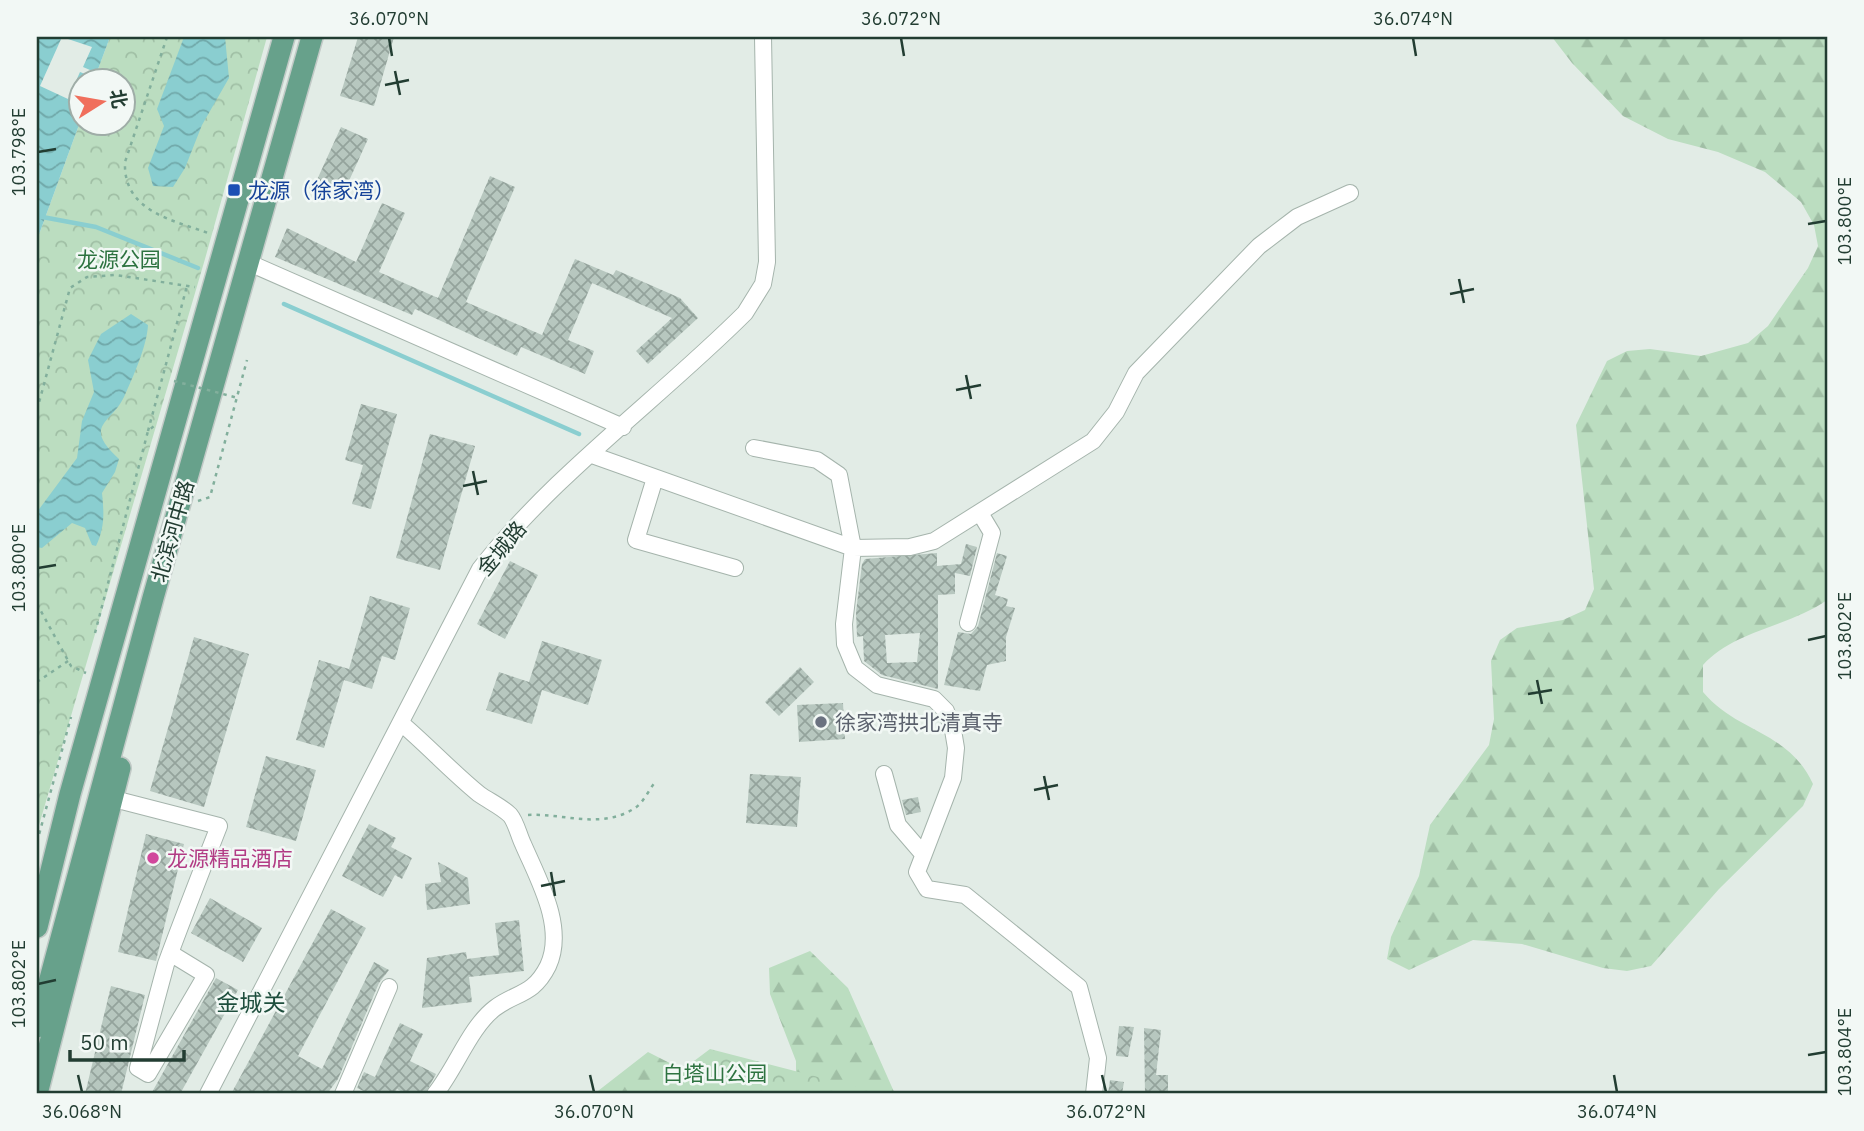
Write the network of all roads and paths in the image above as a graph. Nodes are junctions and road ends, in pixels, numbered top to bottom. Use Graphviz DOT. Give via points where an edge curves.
graph roads {
  1 [pos="167,37"];
  2 [pos="284,37"];
  3 [pos="312,37"];
  4 [pos="763,37"];
  5 [pos="1350,192"];
  6 [pos="226,240"];
  7 [pos="247,262"];
  8 [pos="187,286"];
  9 [pos="212,290"];
  10 [pos="247,360"];
  11 [pos="174,381"];
  12 [pos="238,398"];
  13 [pos="37,410"];
  14 [pos="156,425"];
  15 [pos="623,427"];
  16 [pos="148,431"];
  17 [pos="754,448"];
  18 [pos="592,455"];
  19 [pos="655,478"];
  20 [pos="210,497"];
  21 [pos="980,513"];
  22 [pos="853,548"];
  23 [pos="735,568"];
  24 [pos="153,598"];
  25 [pos="37,604"];
  26 [pos="968,623"];
  27 [pos="92,645"];
  28 [pos="68,661"];
  29 [pos="90,679"];
  30 [pos="37,682"];
  31 [pos="74,709"];
  32 [pos="401,723"];
  33 [pos="884,774"];
  34 [pos="655,782"];
  35 [pos="114,799"];
  36 [pos="510,816"];
  37 [pos="37,842"];
  38 [pos="923,854"];
  39 [pos="37,928"];
  40 [pos="170,953"];
  41 [pos="389,987"];
  42 [pos="37,1027"];
  43 [pos="37,1094"];
  44 [pos="208,1094"];
  45 [pos="343,1094"];
  46 [pos="435,1094"];
  47 [pos="1094,1094"];
  1 -- 6 [label="path" via="125,162 124,181 154,214"];
  2 -- 6 [label="main road, 北滨河中路"];
  3 -- 7 [label="main road, 北滨河中路"];
  4 -- 15 [label="street, 金城路" via="769,221 763,284 745,313"];
  5 -- 21 [label="street" via="1297,217 1259,246 1136,373 1116,412 1093,441"];
  6 -- 9 [label="main road, 北滨河中路"];
  7 -- 15 [label="street"];
  7 -- 24 [label="main road, 北滨河中路"];
  8 -- 9 [label="path"];
  8 -- 13 [label="path" via="115,275 88,276 70,288"];
  8 -- 16 [label="path"];
  9 -- 29 [label="main road, 北滨河中路"];
  10 -- 12 [label="path"];
  11 -- 12 [label="path, bridge"];
  12 -- 20 [label="path"];
  14 -- 16 [label="path"];
  15 -- 18 [label="street, 金城路"];
  16 -- 27 [label="path"];
  17 -- 22 [label="street" via="817,460 839,475"];
  18 -- 19 [label="street"];
  18 -- 32 [label="street, 金城路" via="480,569"];
  19 -- 22 [label="street"];
  19 -- 23 [label="street" via="636,540"];
  21 -- 22 [label="street" via="934,541 910,547"];
  21 -- 26 [label="street" via="992,533"];
  22 -- 38 [label="street" via="844,624 845,644 855,668 877,685 934,699 946,711 953,730 953,778"];
  24 -- 35 [label="main road"];
  24 -- 42 [label="main road, 北滨河中路"];
  25 -- 28 [label="path"];
  28 -- 29 [label="path"];
  28 -- 30 [label="path"];
  29 -- 39 [label="main road, 北滨河中路"];
  31 -- 37 [label="path"];
  32 -- 36 [label="street"];
  32 -- 44 [label="street, 金城路"];
  33 -- 38 [label="street" via="898,825"];
  34 -- 36 [label="path" via="636,808 592,822 551,814"];
  35 -- 40 [label="street" via="219,826"];
  35 -- 43 [label="main road"];
  36 -- 46 [label="street" via="552,920 548,965 536,984 481,1020"];
  38 -- 47 [label="street" via="917,872 927,890 965,895 1079,987 1098,1058"];
  40 -- 40 [label="street" via="138,1068 148,1074 206,975"];
  41 -- 45 [label="street"];
}
